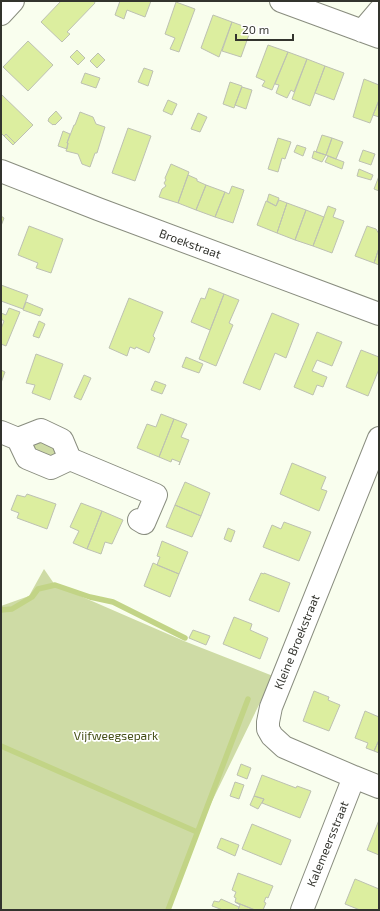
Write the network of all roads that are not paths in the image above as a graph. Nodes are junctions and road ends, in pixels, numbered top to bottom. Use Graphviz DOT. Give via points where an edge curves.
graph roads {
  1 [pos="13,1"];
  2 [pos="281,1"];
  3 [pos="379,11"];
  4 [pos="1,14"];
  5 [pos="371,34"];
  6 [pos="1,171"];
  7 [pos="379,314"];
  8 [pos="10,435"];
  9 [pos="379,438"];
  10 [pos="70,459"];
  11 [pos="139,520"];
  12 [pos="354,778"];
  13 [pos="379,787"];
  14 [pos="302,910"];
  1 -- 4 [label="street"];
  2 -- 5 [label="street"];
  3 -- 5 [label="street"];
  6 -- 7 [label="street, Broekstraat"];
  8 -- 10 [label="street" via="41,430 62,440"];
  8 -- 10 [label="street" via="27,458 51,468"];
  9 -- 12 [label="street, Kleine Broekstraat" via="271,707 268,722 272,736 284,747"];
  10 -- 11 [label="street" via="156,495 144,523"];
  12 -- 13 [label="street, Kleine Broekstraat"];
  12 -- 14 [label="street, Kalemeersstraat"];
}
